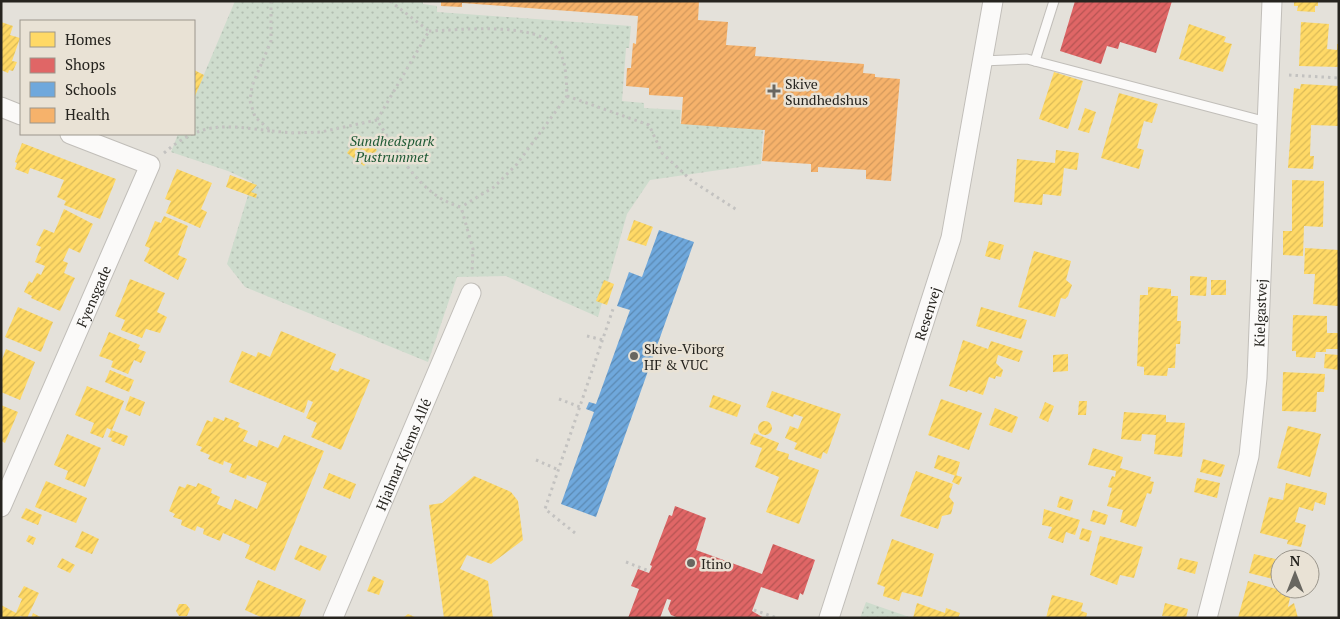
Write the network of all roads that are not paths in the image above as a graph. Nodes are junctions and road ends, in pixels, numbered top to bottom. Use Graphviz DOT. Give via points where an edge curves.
graph roads {
  1 [pos="993,1"];
  2 [pos="1054,1"];
  3 [pos="1272,1"];
  4 [pos="982,61"];
  5 [pos="1035,61"];
  6 [pos="1,107"];
  7 [pos="20,115"];
  8 [pos="1267,122"];
  9 [pos="73,135"];
  10 [pos="472,292"];
  11 [pos="1,508"];
  12 [pos="333,618"];
  13 [pos="829,618"];
  14 [pos="1207,618"];
  1 -- 4 [label="street, Resenvej"];
  2 -- 5 [label="lane"];
  3 -- 8 [label="street, Kielgastvej"];
  4 -- 5 [label="lane"];
  4 -- 13 [label="street, Resenvej" via="951,238"];
  5 -- 8 [label="lane"];
  6 -- 7 [label="street"];
  8 -- 14 [label="street, Kielgastvej" via="1257,378 1248,456"];
  9 -- 11 [label="street, Fyensgade" via="150,165"];
  10 -- 12 [label="street, Hjalmar Kjems Allé"];
}
